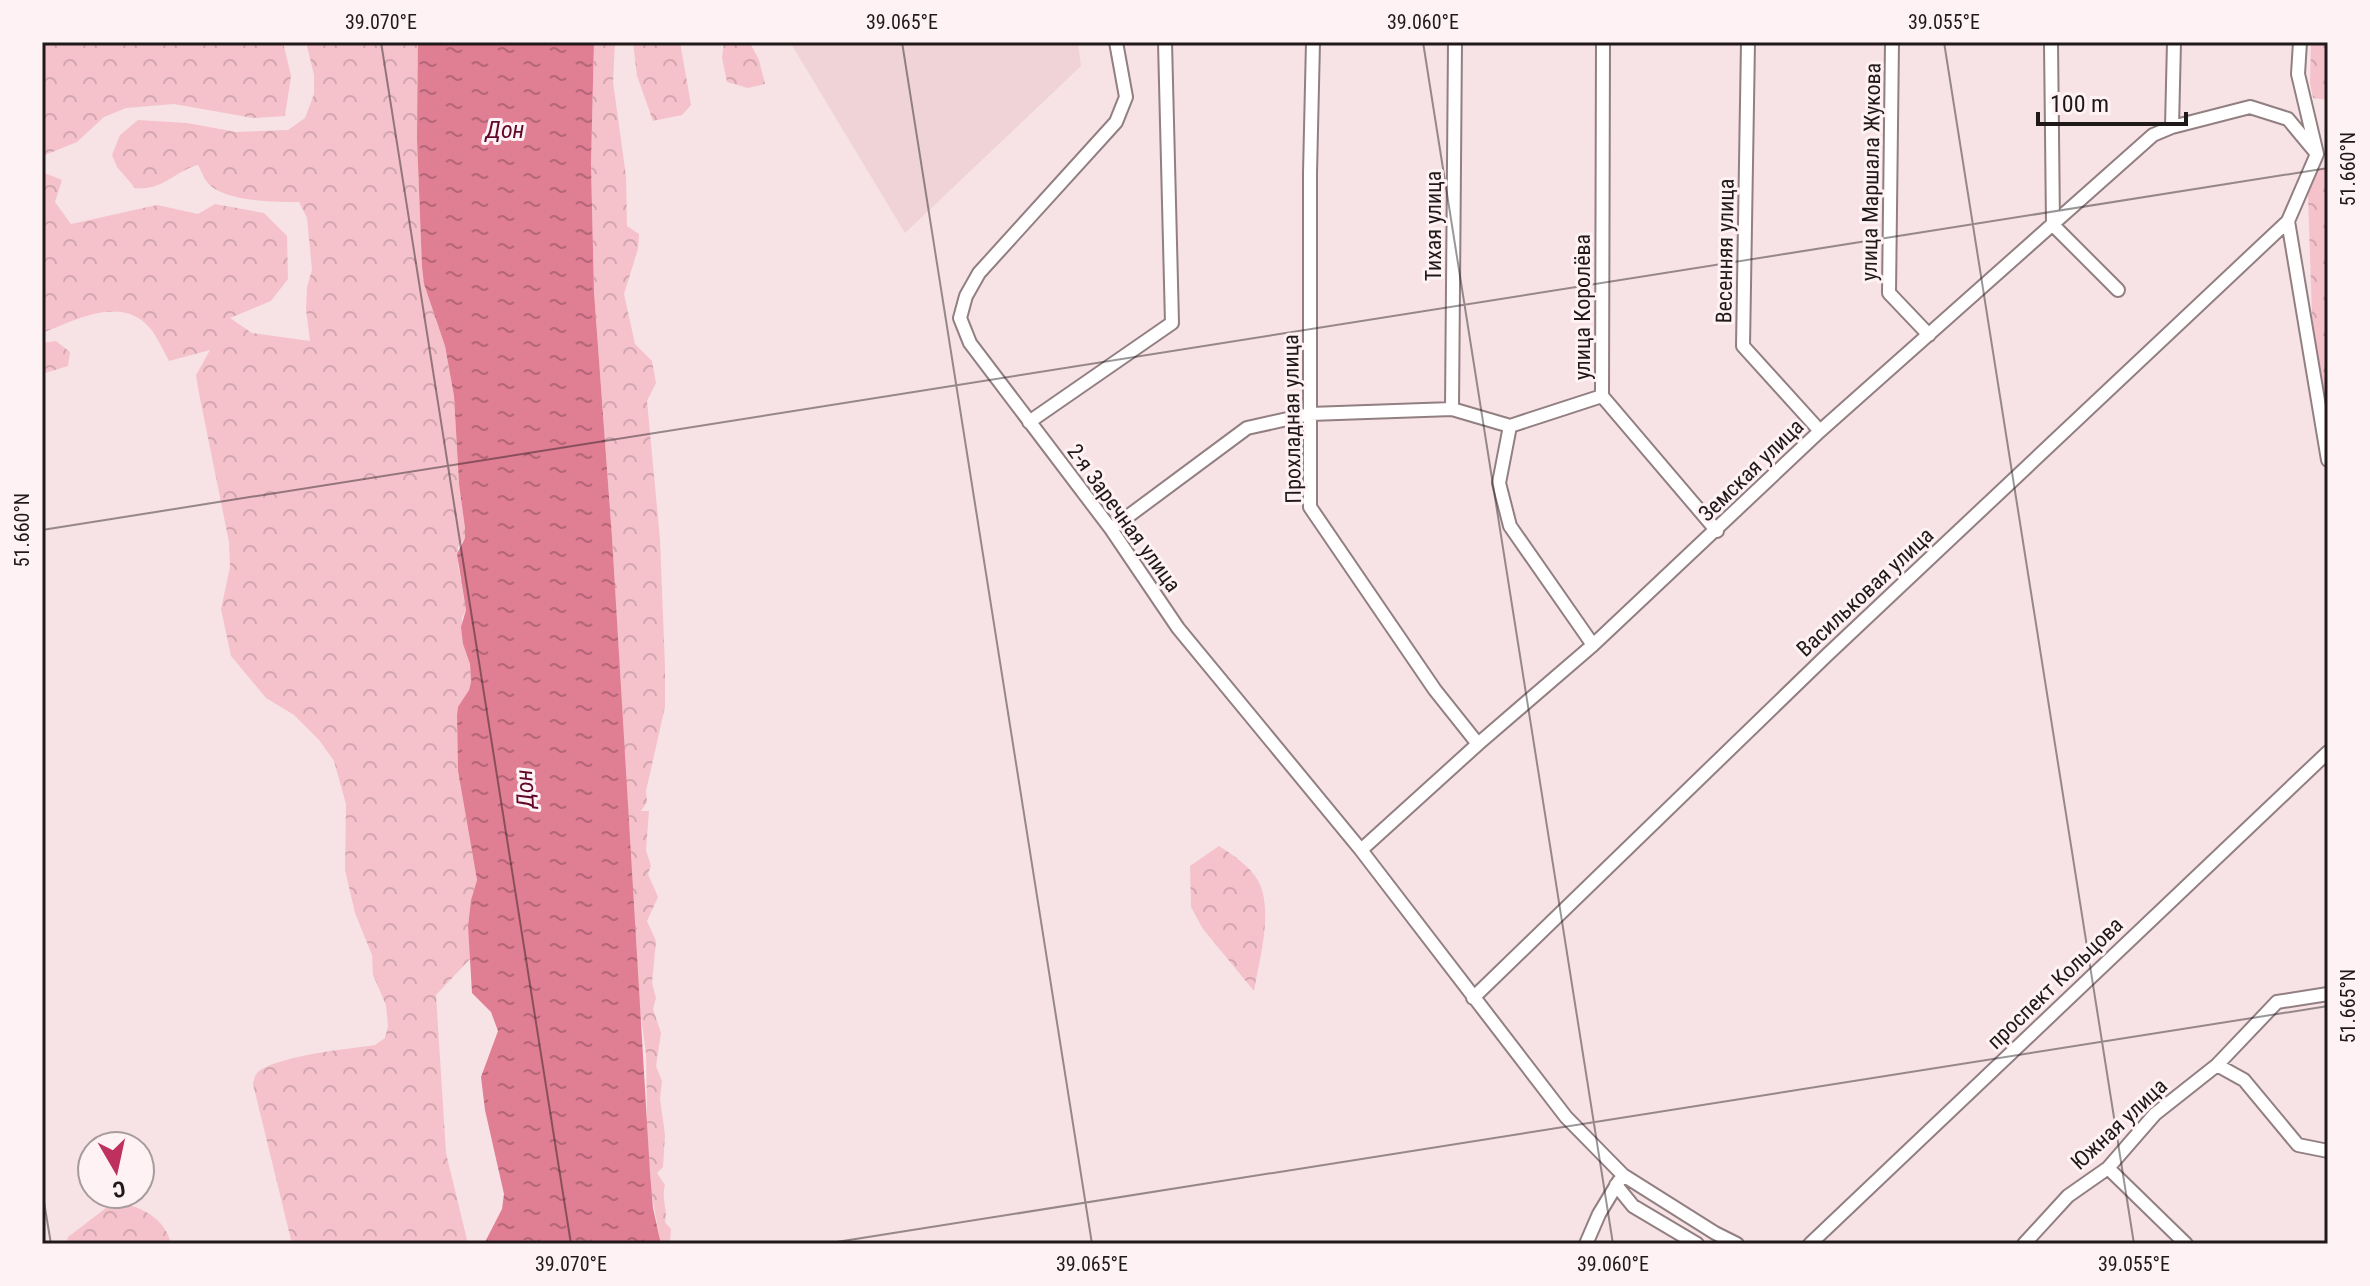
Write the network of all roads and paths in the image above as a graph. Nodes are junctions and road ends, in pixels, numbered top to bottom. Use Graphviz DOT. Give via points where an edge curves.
graph roads {
  1 [pos="1116,42"];
  2 [pos="1165,42"];
  3 [pos="1313,42"];
  4 [pos="1455,42"];
  5 [pos="1603,42"];
  6 [pos="1748,42"];
  7 [pos="1892,42"];
  8 [pos="2051,42"];
  9 [pos="2174,42"];
  10 [pos="2300,42"];
  11 [pos="2172,127"];
  12 [pos="2317,154"];
  13 [pos="2288,221"];
  14 [pos="2053,225"];
  15 [pos="2118,290"];
  16 [pos="1929,335"];
  17 [pos="1602,396"];
  18 [pos="1452,409"];
  19 [pos="1310,414"];
  20 [pos="1029,422"];
  21 [pos="1510,426"];
  22 [pos="2325,428"];
  23 [pos="1820,431"];
  24 [pos="2328,460"];
  25 [pos="1111,529"];
  26 [pos="1717,531"];
  27 [pos="1593,645"];
  28 [pos="1478,744"];
  29 [pos="2328,752"];
  30 [pos="1361,850"];
  31 [pos="2328,994"];
  32 [pos="1473,998"];
  33 [pos="2217,1065"];
  34 [pos="2328,1151"];
  35 [pos="2108,1168"];
  36 [pos="1619,1180"];
  37 [pos="1586,1244"];
  38 [pos="1697,1244"];
  39 [pos="1737,1244"];
  40 [pos="1810,1244"];
  41 [pos="2024,1244"];
  42 [pos="2186,1244"];
  1 -- 20 [label="street, 2-я Заречная улица" via="1126,97 1116,122 979,273 960,318 970,343"];
  2 -- 20 [label="street" via="1172,323"];
  3 -- 19 [label="street, Прохладная улица"];
  4 -- 18 [label="street, Тихая улица"];
  5 -- 17 [label="street, улица Королёва"];
  6 -- 23 [label="street, Весенняя улица" via="1743,346"];
  7 -- 16 [label="street, улица Маршала Жукова" via="1889,293"];
  8 -- 14 [label="street"];
  9 -- 11 [label="street"];
  10 -- 12 [label="street" via="2298,74"];
  11 -- 12 [label="street, Земская улица" via="2250,107 2288,119"];
  11 -- 14 [label="street, Земская улица" via="2153,135"];
  12 -- 13 [label="street"];
  13 -- 22 [label="street"];
  13 -- 32 [label="street, Васильковая улица"];
  14 -- 15 [label="street"];
  14 -- 16 [label="street, Земская улица"];
  16 -- 23 [label="street, Земская улица"];
  17 -- 21 [label="street"];
  17 -- 26 [label="street, улица Королёва"];
  18 -- 19 [label="street"];
  18 -- 21 [label="street"];
  19 -- 25 [label="street" via="1247,428"];
  19 -- 28 [label="street, Прохладная улица" via="1310,507"];
  20 -- 25 [label="street, 2-я Заречная улица"];
  21 -- 27 [label="street" via="1499,483 1510,526"];
  22 -- 24 [label="street"];
  23 -- 26 [label="street, Земская улица"];
  25 -- 30 [label="street, 2-я Заречная улица" via="1178,628"];
  26 -- 27 [label="street, Земская улица"];
  27 -- 28 [label="street, Земская улица"];
  28 -- 30 [label="street, Земская улица"];
  29 -- 40 [label="street, проспект Кольцова"];
  30 -- 32 [label="street, 2-я Заречная улица"];
  31 -- 33 [label="street, Южная улица" via="2277,1002"];
  32 -- 36 [label="street, 2-я Заречная улица"];
  33 -- 34 [label="street" via="2244,1080 2298,1145"];
  33 -- 35 [label="street, Южная улица" via="2155,1114"];
  35 -- 41 [label="street, Южная улица" via="2068,1196"];
  35 -- 42 [label="street"];
  36 -- 37 [label="street"];
  36 -- 38 [label="street" via="1633,1206"];
  36 -- 39 [label="street"];
}
